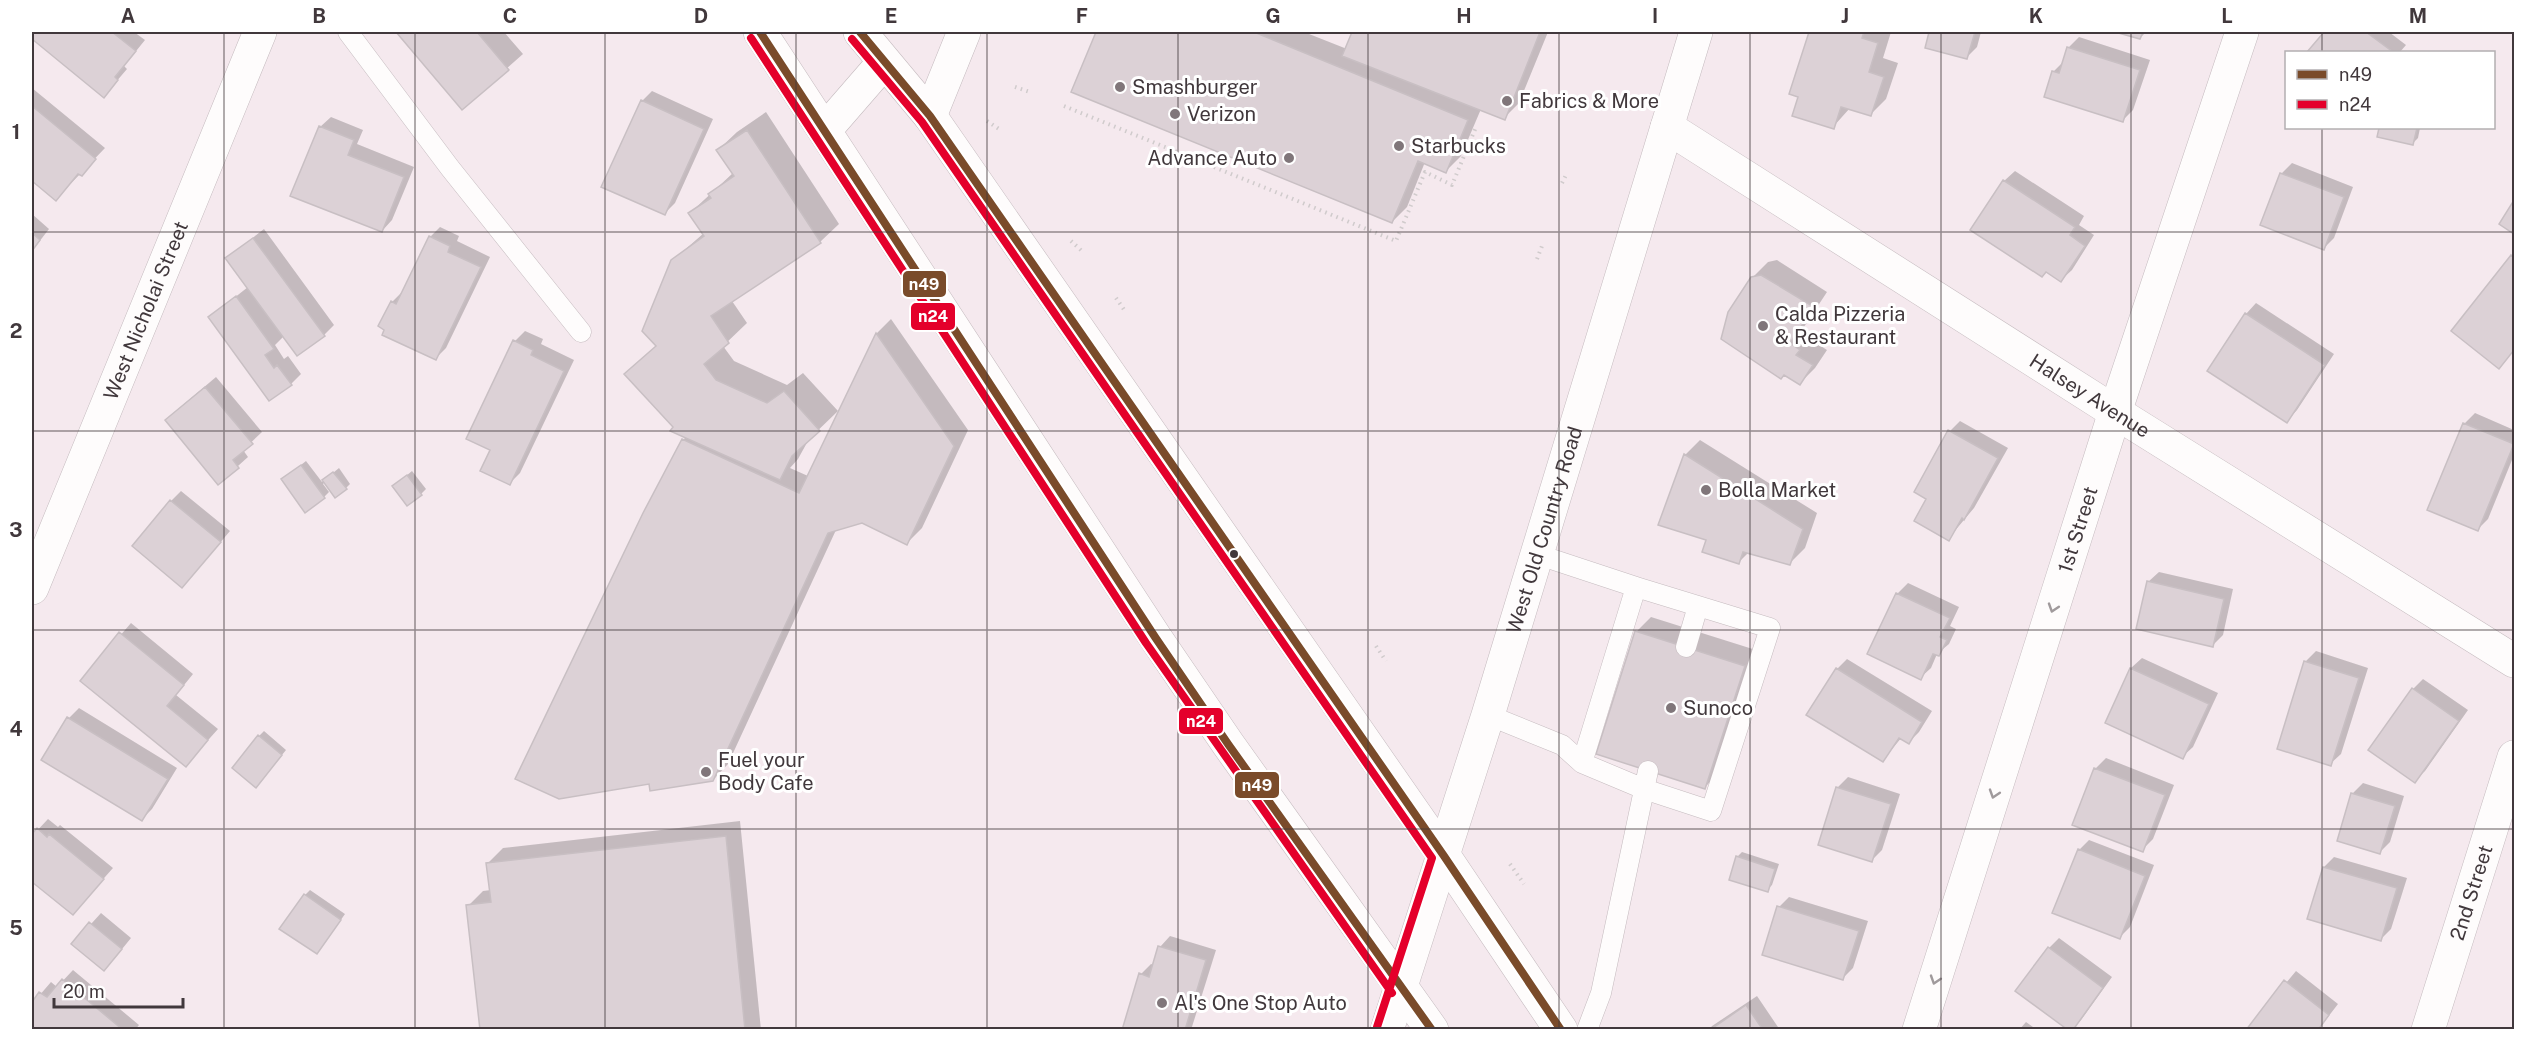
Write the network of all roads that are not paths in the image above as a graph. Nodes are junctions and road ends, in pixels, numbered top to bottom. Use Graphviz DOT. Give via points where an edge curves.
graph roads {
  1 [pos="260,32"];
  2 [pos="348,32"];
  3 [pos="760,32"];
  4 [pos="860,32"];
  5 [pos="964,32"];
  6 [pos="1696,32"];
  7 [pos="2242,32"];
  8 [pos="885,62"];
  9 [pos="930,116"];
  10 [pos="1666,127"];
  11 [pos="825,130"];
  12 [pos="581,332"];
  13 [pos="2115,412"];
  14 [pos="1536,554"];
  15 [pos="1636,587"];
  16 [pos="32,588"];
  17 [pos="1698,606"];
  18 [pos="1686,647"];
  19 [pos="2514,661"];
  20 [pos="1488,715"];
  21 [pos="2514,757"];
  22 [pos="1582,763"];
  23 [pos="1646,780"];
  24 [pos="1444,856"];
  25 [pos="1401,987"];
  26 [pos="1387,1029"];
  27 [pos="1432,1029"];
  28 [pos="1561,1029"];
  29 [pos="1587,1029"];
  30 [pos="1919,1029"];
  31 [pos="2428,1029"];
  1 -- 16 [label="main road, West Nicholai Street"];
  2 -- 12 [label="lane"];
  3 -- 11 [label="main road"];
  4 -- 8 [label="main road"];
  5 -- 9 [label="main road"];
  6 -- 10 [label="main road, West Old Country Road"];
  7 -- 13 [label="main road, 1st Street"];
  8 -- 9 [label="main road"];
  8 -- 11 [label="main road"];
  9 -- 24 [label="main road"];
  10 -- 13 [label="main road, Halsey Avenue"];
  10 -- 14 [label="main road, West Old Country Road"];
  11 -- 25 [label="main road" via="1155,637"];
  13 -- 19 [label="main road, Halsey Avenue"];
  13 -- 30 [label="main road, 1st Street, one-way"];
  14 -- 15 [label="lane"];
  14 -- 20 [label="main road, West Old Country Road"];
  15 -- 17 [label="lane"];
  15 -- 22 [label="lane"];
  17 -- 18 [label="lane"];
  17 -- 23 [label="lane" via="1770,628 1711,811"];
  20 -- 22 [label="lane" via="1562,745"];
  20 -- 24 [label="main road, West Old Country Road"];
  21 -- 31 [label="main road, 2nd Street"];
  22 -- 23 [label="lane"];
  23 -- 29 [label="lane" via="1601,993"];
  24 -- 25 [label="main road, West Old Country Road"];
  24 -- 28 [label="main road"];
  25 -- 26 [label="main road, West Old Country Road"];
  25 -- 27 [label="main road"];
}
